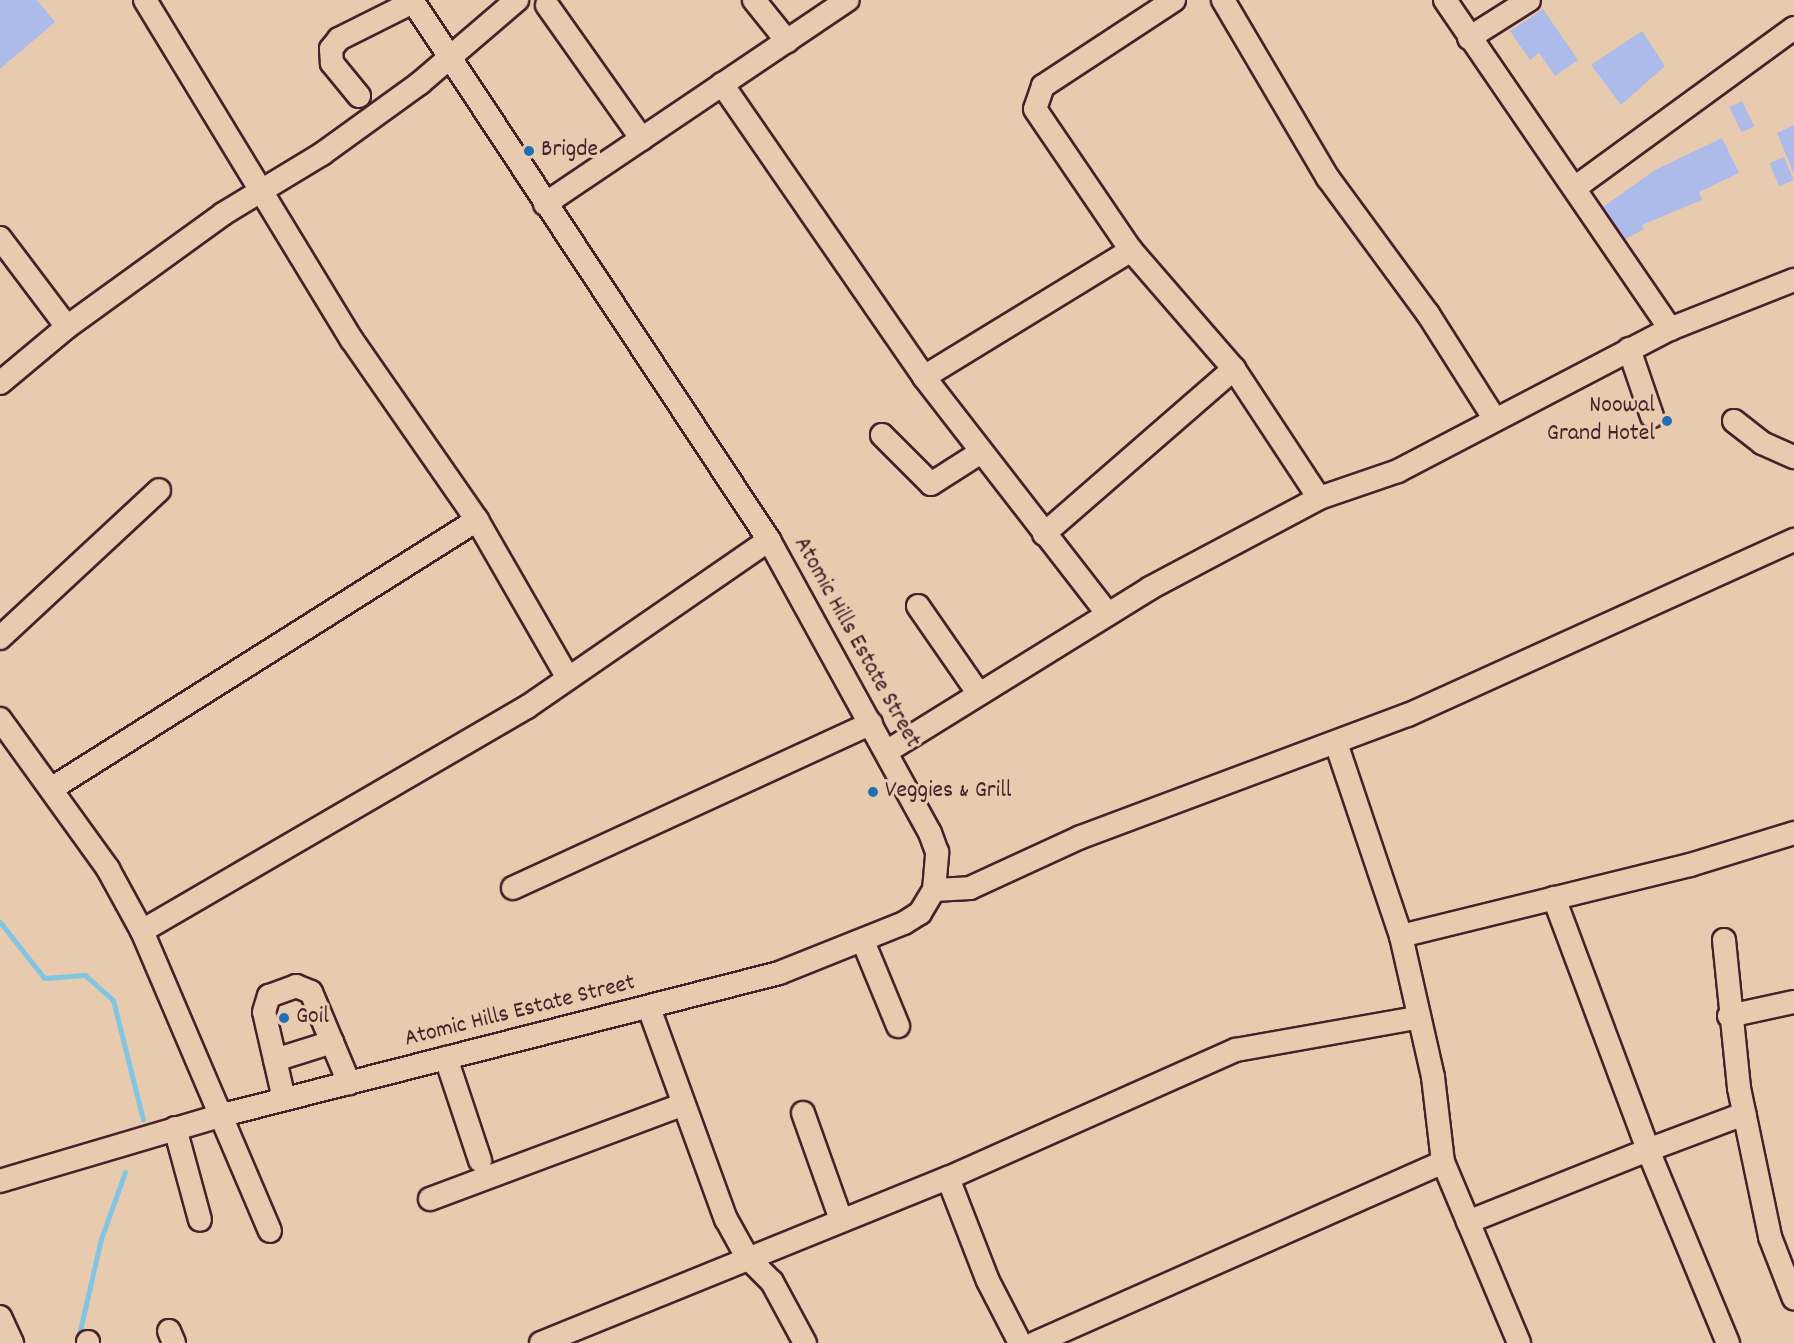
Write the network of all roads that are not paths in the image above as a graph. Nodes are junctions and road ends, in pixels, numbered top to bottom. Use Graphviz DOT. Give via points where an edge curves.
graph roads {
  1 [pos="145,0"];
  2 [pos="517,0"];
  3 [pos="754,0"];
  4 [pos="848,0"];
  5 [pos="1174,0"];
  6 [pos="1223,0"];
  7 [pos="1445,0"];
  8 [pos="1529,0"];
  9 [pos="413,1"];
  10 [pos="547,5"];
  11 [pos="1794,28"];
  12 [pos="1469,38"];
  13 [pos="787,41"];
  14 [pos="449,57"];
  15 [pos="722,84"];
  16 [pos="359,96"];
  17 [pos="642,139"];
  18 [pos="1576,187"];
  19 [pos="261,190"];
  20 [pos="545,204"];
  21 [pos="0,238"];
  22 [pos="1131,250"];
  23 [pos="1794,280"];
  24 [pos="67,327"];
  25 [pos="1670,329"];
  26 [pos="1629,350"];
  27 [pos="1234,369"];
  28 [pos="924,377"];
  29 [pos="0,383"];
  30 [pos="1652,416"];
  31 [pos="1494,418"];
  32 [pos="1734,421"];
  33 [pos="882,435"];
  34 [pos="981,452"];
  35 [pos="1794,457"];
  36 [pos="159,490"];
  37 [pos="1319,498"];
  38 [pos="477,520"];
  39 [pos="1044,534"];
  40 [pos="769,540"];
  41 [pos="1794,540"];
  42 [pos="918,606"];
  43 [pos="1108,614"];
  44 [pos="0,638"];
  45 [pos="568,678"];
  46 [pos="979,694"];
  47 [pos="0,719"];
  48 [pos="871,723"];
  49 [pos="1336,742"];
  50 [pos="886,752"];
  51 [pos="51,789"];
  52 [pos="1794,833"];
  53 [pos="513,888"];
  54 [pos="934,890"];
  55 [pos="1554,898"];
  56 [pos="142,931"];
  57 [pos="1401,936"];
  58 [pos="1724,940"];
  59 [pos="863,942"];
  60 [pos="1794,1002"];
  61 [pos="650,1008"];
  62 [pos="1729,1016"];
  63 [pos="1416,1018"];
  64 [pos="898,1026"];
  65 [pos="332,1042"];
  66 [pos="446,1058"];
  67 [pos="275,1060"];
  68 [pos="349,1083"];
  69 [pos="284,1100"];
  70 [pos="682,1105"];
  71 [pos="802,1113"];
  72 [pos="1744,1114"];
  73 [pos="219,1116"];
  74 [pos="175,1128"];
  75 [pos="1648,1150"];
  76 [pos="480,1160"];
  77 [pos="1443,1162"];
  78 [pos="948,1178"];
  79 [pos="0,1180"];
  80 [pos="430,1199"];
  81 [pos="200,1220"];
  82 [pos="841,1220"];
  83 [pos="1468,1222"];
  84 [pos="270,1231"];
  85 [pos="747,1257"];
  86 [pos="1794,1299"];
  87 [pos="0,1317"];
  88 [pos="1511,1340"];
  89 [pos="12,1343"];
  90 [pos="541,1343"];
  91 [pos="805,1343"];
  92 [pos="1020,1343"];
  93 [pos="1035,1343"];
  94 [pos="1728,1343"];
  1 -- 19 [label="street"];
  2 -- 14 [label="street"];
  3 -- 13 [label="street"];
  4 -- 13 [label="street"];
  5 -- 22 [label="street" via="1055,77 1037,95 1035,110 1054,142"];
  6 -- 31 [label="street" via="1328,178 1428,314"];
  7 -- 12 [label="street"];
  8 -- 12 [label="street"];
  9 -- 14 [label="street, Atomic Hills Estate Street"];
  9 -- 16 [label="street" via="339,39 331,49 332,63"];
  10 -- 17 [label="street"];
  11 -- 18 [label="street"];
  12 -- 18 [label="street"];
  13 -- 15 [label="street"];
  14 -- 19 [label="street" via="322,154"];
  14 -- 20 [label="street, Atomic Hills Estate Street"];
  15 -- 17 [label="street"];
  15 -- 28 [label="street"];
  17 -- 20 [label="street"];
  18 -- 25 [label="street"];
  19 -- 24 [label="street"];
  19 -- 38 [label="street" via="352,340"];
  20 -- 40 [label="street, Atomic Hills Estate Street"];
  21 -- 24 [label="street"];
  22 -- 27 [label="street"];
  22 -- 28 [label="street"];
  23 -- 25 [label="street"];
  24 -- 29 [label="street"];
  25 -- 26 [label="street"];
  26 -- 30 [label="street"];
  26 -- 31 [label="street"];
  27 -- 37 [label="street"];
  27 -- 39 [label="street"];
  28 -- 34 [label="street"];
  31 -- 37 [label="street" via="1398,471"];
  32 -- 35 [label="street" via="1762,443"];
  33 -- 34 [label="street" via="931,484"];
  34 -- 39 [label="street"];
  36 -- 44 [label="street"];
  37 -- 43 [label="street"];
  38 -- 45 [label="street"];
  38 -- 51 [label="street"];
  39 -- 43 [label="street"];
  40 -- 45 [label="street"];
  40 -- 48 [label="street, Atomic Hills Estate Street"];
  41 -- 49 [label="street"];
  42 -- 46 [label="street"];
  43 -- 46 [label="street"];
  45 -- 56 [label="street" via="478,736 386,785"];
  46 -- 50 [label="street"];
  47 -- 51 [label="street"];
  48 -- 50 [label="street, Atomic Hills Estate Street"];
  48 -- 53 [label="street"];
  49 -- 54 [label="street" via="1081,837 970,888"];
  49 -- 57 [label="street"];
  50 -- 54 [label="street, Atomic Hills Estate Street" via="937,852"];
  51 -- 56 [label="street" via="108,869"];
  52 -- 55 [label="street"];
  54 -- 59 [label="street, Atomic Hills Estate Street" via="920,913"];
  55 -- 57 [label="street"];
  55 -- 75 [label="street"];
  56 -- 73 [label="street"];
  57 -- 63 [label="street"];
  58 -- 62 [label="street"];
  59 -- 61 [label="street, Atomic Hills Estate Street" via="779,973"];
  59 -- 64 [label="street"];
  60 -- 62 [label="street"];
  61 -- 66 [label="street, Atomic Hills Estate Street"];
  61 -- 70 [label="street"];
  62 -- 72 [label="street"];
  63 -- 77 [label="street" via="1433,1077"];
  63 -- 78 [label="street" via="1236,1050"];
  65 -- 67 [label="street"];
  65 -- 67 [label="street" via="311,992 296,986 269,996 266,1004"];
  65 -- 68 [label="street"];
  66 -- 68 [label="street, Atomic Hills Estate Street"];
  66 -- 76 [label="street"];
  67 -- 69 [label="street"];
  68 -- 69 [label="street, Atomic Hills Estate Street"];
  69 -- 73 [label="street, Atomic Hills Estate Street"];
  70 -- 80 [label="street"];
  70 -- 85 [label="street" via="726,1219"];
  71 -- 82 [label="street"];
  72 -- 75 [label="street"];
  72 -- 86 [label="street" via="1770,1237"];
  73 -- 74 [label="street, Atomic Hills Estate Street"];
  73 -- 84 [label="street"];
  74 -- 79 [label="street, Atomic Hills Estate Street"];
  74 -- 81 [label="street"];
  75 -- 83 [label="street"];
  75 -- 94 [label="street"];
  77 -- 83 [label="street"];
  77 -- 93 [label="street"];
  78 -- 82 [label="street"];
  78 -- 92 [label="street" via="988,1281"];
  82 -- 85 [label="street"];
  83 -- 88 [label="street"];
  85 -- 90 [label="street"];
  85 -- 91 [label="street" via="772,1282"];
  87 -- 89 [label="street"];
}
